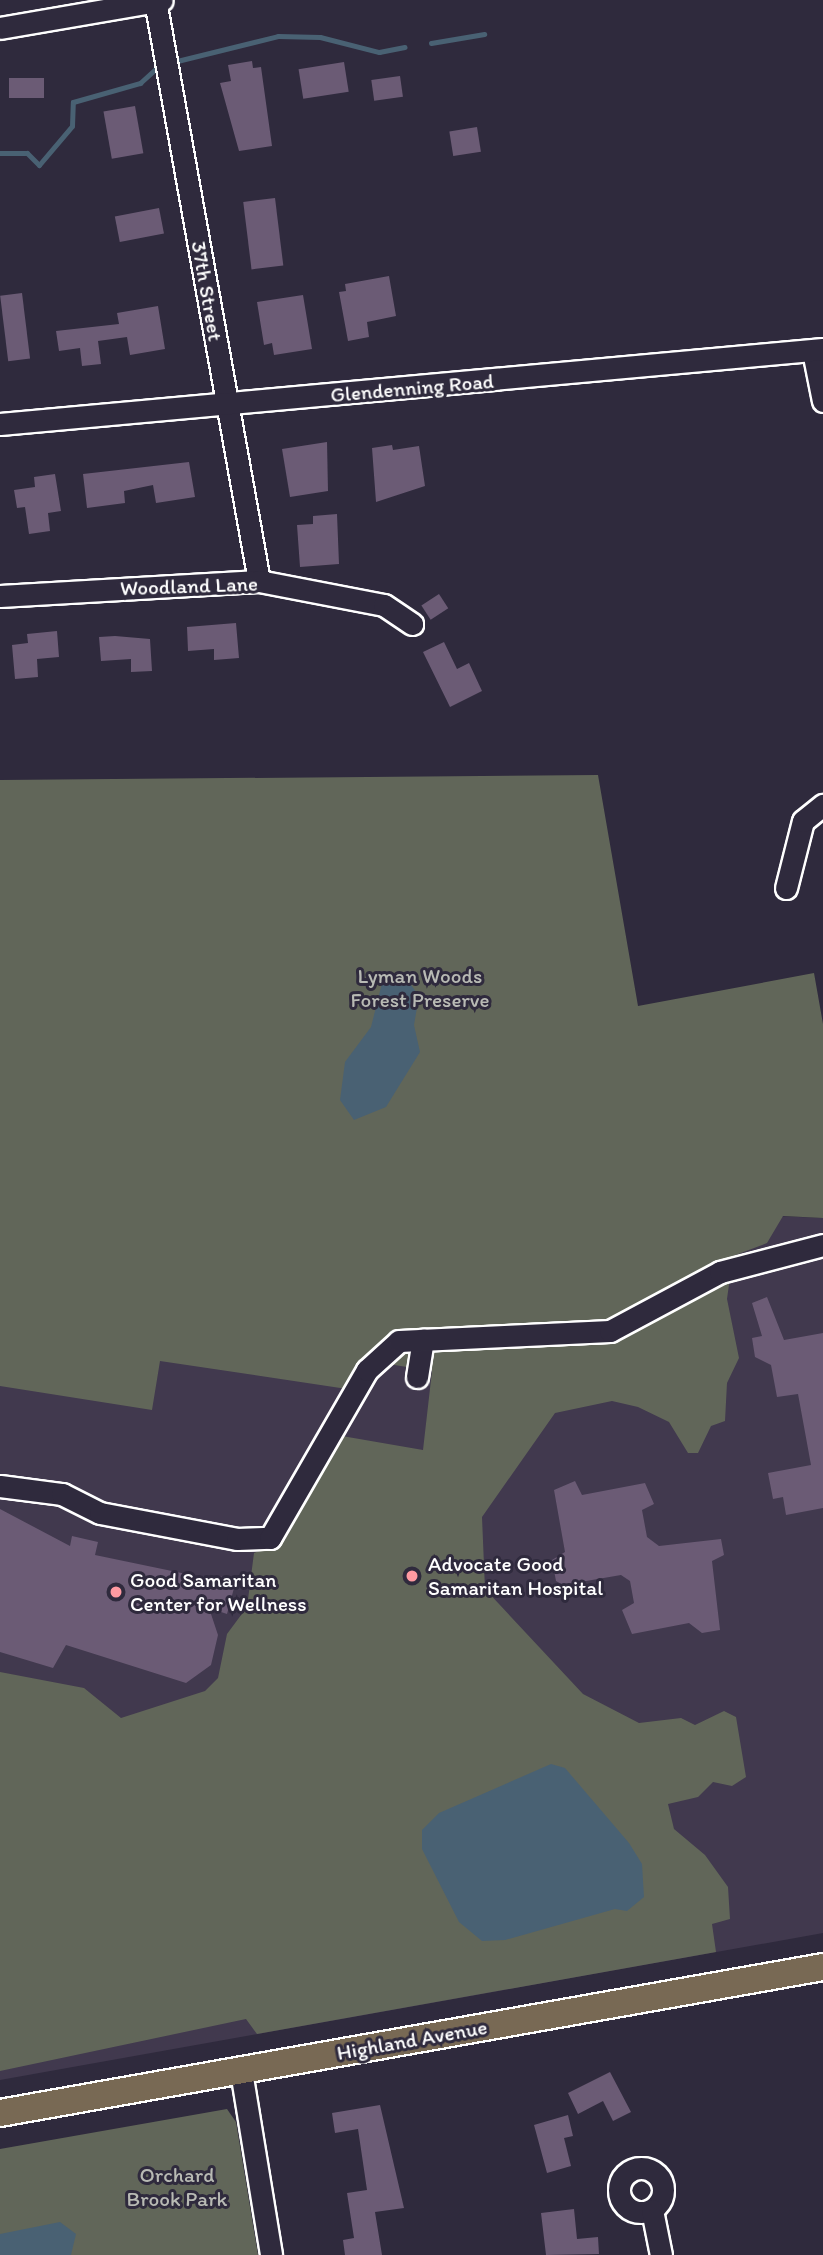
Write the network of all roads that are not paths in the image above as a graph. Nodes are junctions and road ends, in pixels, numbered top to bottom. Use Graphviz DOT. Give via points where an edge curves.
graph roads {
  1 [pos="157,0"];
  2 [pos="0,29"];
  3 [pos="818,350"];
  4 [pos="823,401"];
  5 [pos="227,403"];
  6 [pos="0,424"];
  7 [pos="259,581"];
  8 [pos="0,596"];
  9 [pos="412,624"];
  10 [pos="823,804"];
  11 [pos="786,888"];
  12 [pos="823,1245"];
  13 [pos="423,1339"];
  14 [pos="417,1377"];
  15 [pos="0,1486"];
  16 [pos="823,1967"];
  17 [pos="241,2071"];
  18 [pos="0,2113"];
  19 [pos="652,2210"];
  20 [pos="271,2255"];
  21 [pos="661,2255"];
  1 -- 2 [label="street"];
  1 -- 5 [label="street, 37th Street"];
  3 -- 4 [label="street"];
  3 -- 5 [label="street, Glendenning Road"];
  5 -- 6 [label="street, Glendenning Road"];
  5 -- 7 [label="street, 37th Street"];
  7 -- 8 [label="street, Woodland Lane"];
  7 -- 9 [label="street, Woodland Lane" via="384,605"];
  10 -- 11 [label="street" via="803,821"];
  12 -- 13 [label="street" via="720,1272 610,1331"];
  13 -- 14 [label="street"];
  13 -- 15 [label="street" via="387,1348 368,1370 270,1538 237,1538 114,1516 62,1494"];
  16 -- 17 [label="main road, Highland Avenue"];
  17 -- 18 [label="main road, Highland Avenue"];
  17 -- 20 [label="street"];
  19 -- 21 [label="street"];
}
